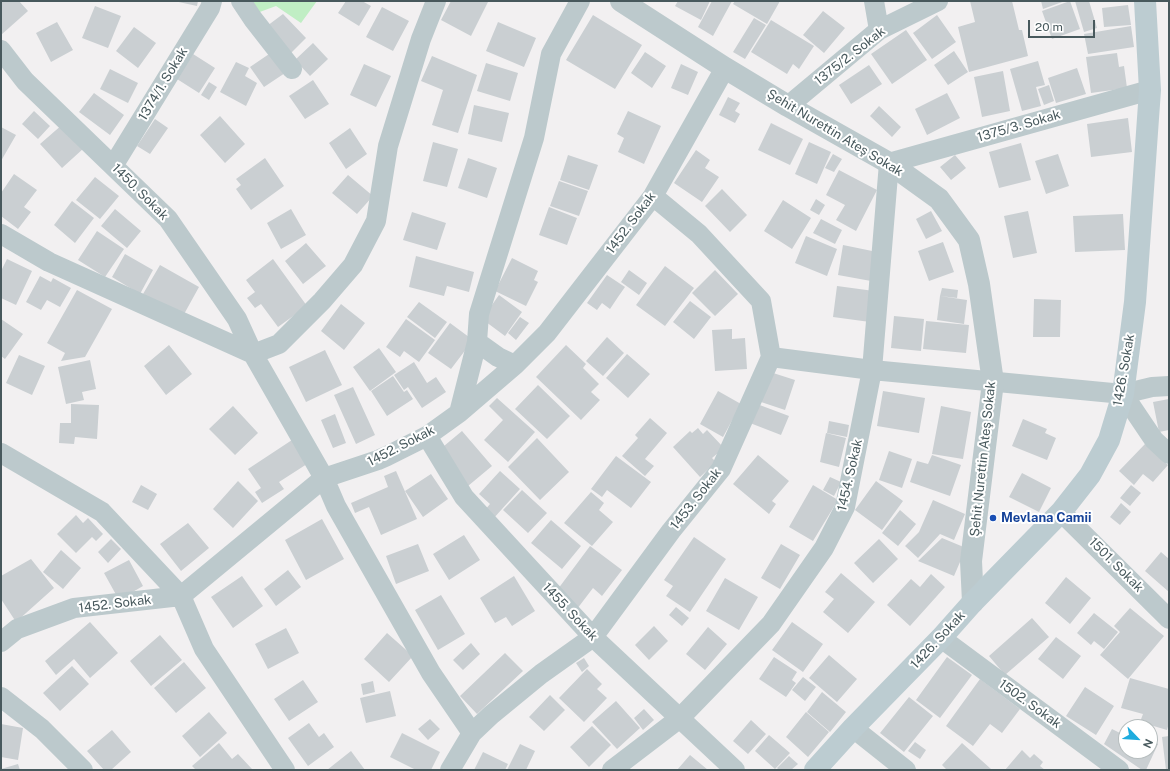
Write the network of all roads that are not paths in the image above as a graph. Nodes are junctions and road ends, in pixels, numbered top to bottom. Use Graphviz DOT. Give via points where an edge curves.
graph roads {
  1 [pos="212,1"];
  2 [pos="242,1"];
  3 [pos="436,1"];
  4 [pos="580,1"];
  5 [pos="621,1"];
  6 [pos="874,1"];
  7 [pos="938,1"];
  8 [pos="1145,1"];
  9 [pos="879,30"];
  10 [pos="1,50"];
  11 [pos="725,68"];
  12 [pos="292,69"];
  13 [pos="1150,90"];
  14 [pos="788,106"];
  15 [pos="889,163"];
  16 [pos="113,166"];
  17 [pos="653,196"];
  18 [pos="1,234"];
  19 [pos="477,342"];
  20 [pos="254,354"];
  21 [pos="771,357"];
  22 [pos="515,365"];
  23 [pos="872,370"];
  24 [pos="993,382"];
  25 [pos="1169,386"];
  26 [pos="1123,394"];
  27 [pos="459,413"];
  28 [pos="427,436"];
  29 [pos="1,453"];
  30 [pos="1169,454"];
  31 [pos="324,478"];
  32 [pos="1061,512"];
  33 [pos="181,596"];
  34 [pos="973,602"];
  35 [pos="1169,619"];
  36 [pos="593,637"];
  37 [pos="941,638"];
  38 [pos="1,642"];
  39 [pos="1,698"];
  40 [pos="680,718"];
  41 [pos="853,728"];
  42 [pos="472,733"];
  43 [pos="83,770"];
  44 [pos="285,770"];
  45 [pos="450,770"];
  46 [pos="612,770"];
  47 [pos="735,770"];
  48 [pos="815,770"];
  49 [pos="906,770"];
  50 [pos="1120,770"];
  1 -- 16 [label="street, 1374/1. Sokak"];
  2 -- 12 [label="street"];
  3 -- 20 [label="street" via="421,39 388,146 376,221 353,265 322,301 279,344"];
  4 -- 19 [label="street" via="551,54 534,138 479,314"];
  5 -- 11 [label="street, Şehit Nurettin Ateş Sokak"];
  6 -- 9 [label="street"];
  7 -- 9 [label="street, 1375/2. Sokak"];
  8 -- 13 [label="main road, 1426. Sokak"];
  9 -- 14 [label="street, 1375/2. Sokak"];
  10 -- 16 [label="street, 1450. Sokak" via="25,81"];
  11 -- 14 [label="street, Şehit Nurettin Ateş Sokak"];
  11 -- 17 [label="street, 1452. Sokak"];
  13 -- 15 [label="street, 1375/3. Sokak"];
  13 -- 26 [label="main road, 1426. Sokak" via="1135,302"];
  14 -- 15 [label="street, Şehit Nurettin Ateş Sokak"];
  15 -- 23 [label="street, 1454. Sokak"];
  15 -- 24 [label="street, Şehit Nurettin Ateş Sokak" via="939,199 969,240 980,284"];
  16 -- 20 [label="street, 1450. Sokak" via="168,219 237,319"];
  17 -- 21 [label="street" via="699,234 761,301"];
  17 -- 22 [label="street, 1452. Sokak" via="547,333"];
  18 -- 20 [label="street" via="49,262"];
  19 -- 22 [label="street"];
  19 -- 27 [label="street"];
  20 -- 31 [label="street, 1450. Sokak"];
  21 -- 23 [label="street"];
  21 -- 36 [label="street, 1453. Sokak" via="721,469 671,531"];
  22 -- 27 [label="street, 1452. Sokak"];
  23 -- 24 [label="street"];
  23 -- 40 [label="street, 1454. Sokak" via="845,507 824,548 771,624"];
  24 -- 26 [label="street"];
  24 -- 34 [label="street, Şehit Nurettin Ateş Sokak" via="971,561"];
  25 -- 26 [label="street"];
  26 -- 30 [label="street" via="1154,440"];
  26 -- 32 [label="main road, 1426. Sokak" via="1108,440 1090,475"];
  27 -- 28 [label="street, 1452. Sokak"];
  28 -- 31 [label="street, 1452. Sokak" via="378,460"];
  28 -- 36 [label="street, 1455. Sokak" via="464,497"];
  29 -- 33 [label="street" via="102,512"];
  31 -- 33 [label="street, 1452. Sokak"];
  31 -- 42 [label="street, 1450. Sokak" via="336,506 431,673"];
  32 -- 34 [label="main road, 1426. Sokak"];
  32 -- 35 [label="street, 1501. Sokak"];
  33 -- 38 [label="street, 1452. Sokak" via="74,608 17,629"];
  33 -- 44 [label="street" via="204,649"];
  34 -- 37 [label="main road, 1426. Sokak"];
  36 -- 40 [label="street, 1455. Sokak"];
  36 -- 42 [label="street, 1453. Sokak" via="541,674"];
  37 -- 41 [label="main road, 1426. Sokak"];
  37 -- 50 [label="street, 1502. Sokak"];
  39 -- 43 [label="street" via="42,729"];
  40 -- 46 [label="street, 1454. Sokak"];
  40 -- 47 [label="street, 1455. Sokak"];
  41 -- 48 [label="main road, 1426. Sokak"];
  41 -- 49 [label="street"];
  42 -- 45 [label="street, 1453. Sokak"];
}
